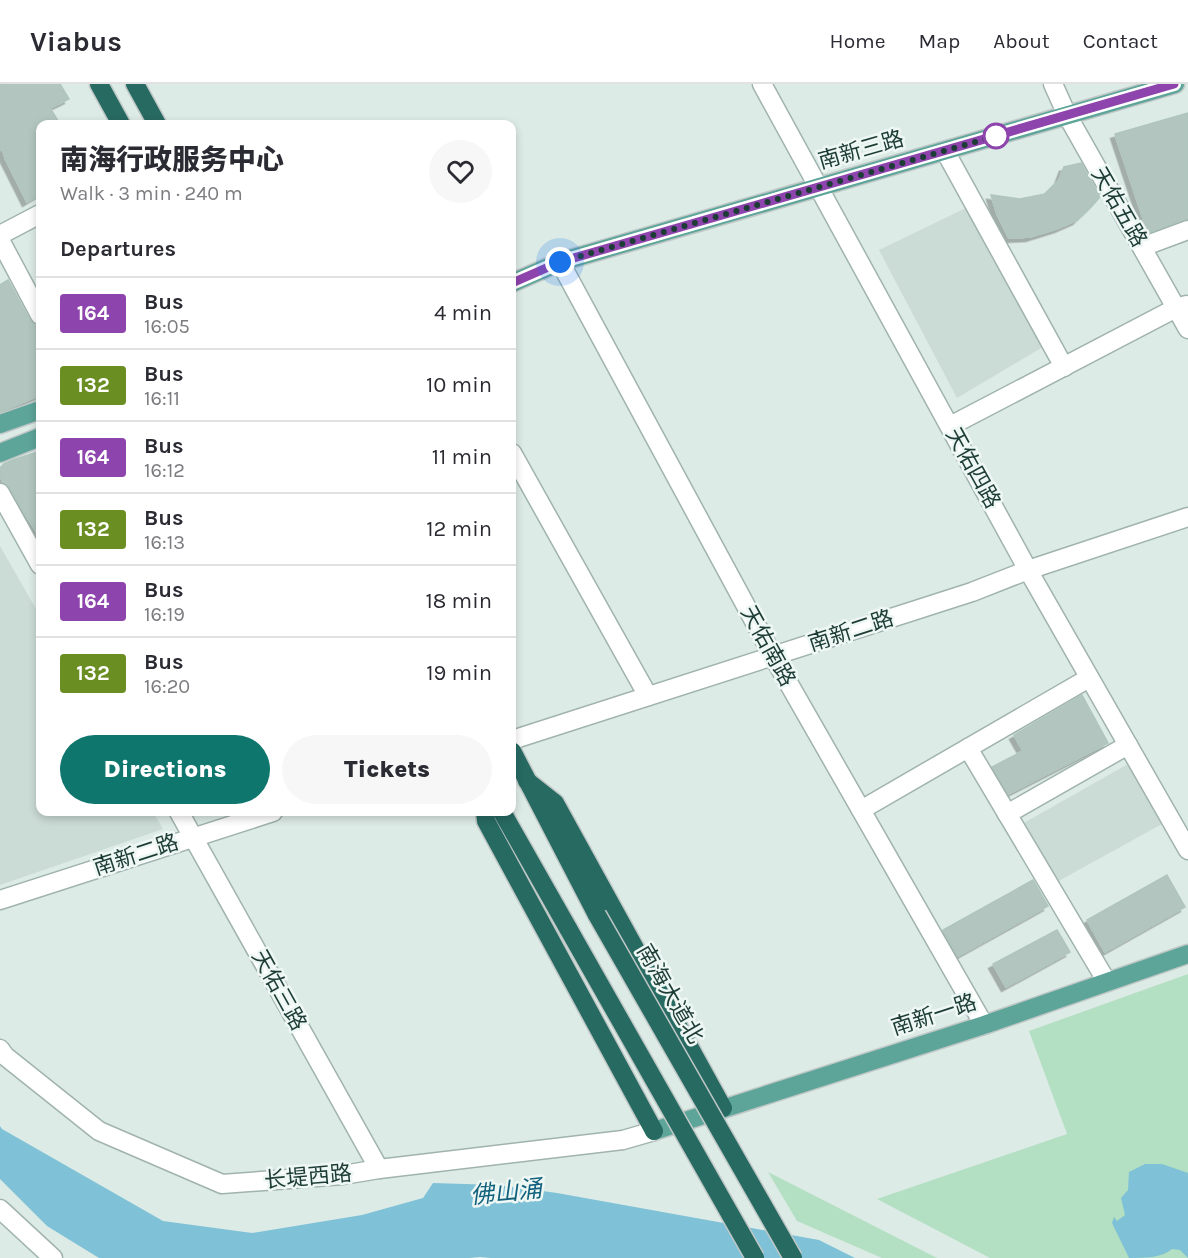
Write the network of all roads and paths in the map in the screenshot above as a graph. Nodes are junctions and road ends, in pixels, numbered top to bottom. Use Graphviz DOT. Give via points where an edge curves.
graph roads {
  1 [pos="99,84"];
  2 [pos="135,84"];
  3 [pos="762,84"];
  4 [pos="1053,84"];
  5 [pos="1174,84"];
  6 [pos="1067,115"];
  7 [pos="119,120"];
  8 [pos="156,120"];
  9 [pos="945,150"];
  10 [pos="820,187"];
  11 [pos="36,216"];
  12 [pos="1188,230"];
  13 [pos="0,235"];
  14 [pos="0,240"];
  15 [pos="1142,247"];
  16 [pos="560,262"];
  17 [pos="516,269"];
  18 [pos="516,281"];
  19 [pos="1182,306"];
  20 [pos="36,308"];
  21 [pos="1188,328"];
  22 [pos="1064,367"];
  23 [pos="36,411"];
  24 [pos="0,424"];
  25 [pos="950,426"];
  26 [pos="36,440"];
  27 [pos="0,453"];
  28 [pos="516,460"];
  29 [pos="0,493"];
  30 [pos="1188,518"];
  31 [pos="36,558"];
  32 [pos="1028,570"];
  33 [pos="773,656"];
  34 [pos="1089,678"];
  35 [pos="648,696"];
  36 [pos="516,739"];
  37 [pos="1128,745"];
  38 [pos="968,748"];
  39 [pos="516,759"];
  40 [pos="527,781"];
  41 [pos="861,810"];
  42 [pos="1007,814"];
  43 [pos="181,816"];
  44 [pos="260,816"];
  45 [pos="485,816"];
  46 [pos="504,816"];
  47 [pos="193,837"];
  48 [pos="1188,850"];
  49 [pos="0,900"];
  50 [pos="1188,954"];
  51 [pos="1107,982"];
  52 [pos="984,1024"];
  53 [pos="0,1049"];
  54 [pos="723,1108"];
  55 [pos="654,1131"];
  56 [pos="379,1169"];
  57 [pos="0,1209"];
  58 [pos="53,1258"];
  59 [pos="755,1258"];
  60 [pos="794,1258"];
  1 -- 7 [label="highway"];
  2 -- 8 [label="highway"];
  3 -- 10 [label="street, 天佑四路"];
  4 -- 6 [label="street, 天佑五路"];
  5 -- 6 [label="main road, 南新三路"];
  6 -- 9 [label="main road, 南新三路"];
  6 -- 15 [label="street, 天佑五路"];
  9 -- 10 [label="main road, 南新三路"];
  9 -- 22 [label="street"];
  10 -- 16 [label="main road, 南新三路"];
  10 -- 25 [label="street, 天佑四路"];
  11 -- 13 [label="street"];
  12 -- 15 [label="street"];
  14 -- 20 [label="street"];
  15 -- 19 [label="street, 天佑五路"];
  16 -- 17 [label="main road, 南新三路"];
  16 -- 18 [label="main road, 南新三路"];
  16 -- 33 [label="street, 天佑南路"];
  19 -- 21 [label="street, 天佑五路"];
  19 -- 22 [label="street"];
  22 -- 25 [label="street"];
  23 -- 24 [label="main road"];
  25 -- 32 [label="street, 天佑四路"];
  26 -- 27 [label="main road"];
  28 -- 35 [label="street"];
  29 -- 31 [label="street"];
  30 -- 32 [label="street, 南新二路"];
  32 -- 33 [label="street, 南新二路"];
  32 -- 34 [label="street, 天佑四路"];
  33 -- 35 [label="street, 南新二路"];
  33 -- 41 [label="street, 天佑南路"];
  34 -- 37 [label="street, 天佑四路"];
  34 -- 38 [label="street"];
  35 -- 36 [label="street, 南新二路"];
  37 -- 42 [label="street"];
  37 -- 48 [label="street, 天佑四路"];
  38 -- 41 [label="street"];
  38 -- 42 [label="street"];
  39 -- 40 [label="highway, 南海大道北"];
  40 -- 54 [label="highway" via="555,803"];
  40 -- 60 [label="highway, 南海大道北, bridge" via="597,915"];
  41 -- 52 [label="street, 天佑南路"];
  42 -- 51 [label="street"];
  43 -- 47 [label="street, 天佑三路"];
  44 -- 47 [label="street, 南新二路"];
  45 -- 55 [label="highway"];
  46 -- 59 [label="highway, bridge"];
  47 -- 49 [label="street, 南新二路"];
  47 -- 56 [label="street, 天佑三路"];
  50 -- 51 [label="main road, 南新一路"];
  51 -- 52 [label="main road, 南新一路"];
  52 -- 54 [label="main road, 南新一路"];
  53 -- 56 [label="street, 长堤西路" via="99,1131 222,1184"];
  54 -- 55 [label="main road, 南新一路"];
  55 -- 56 [label="street, 长堤西路" via="623,1140"];
  57 -- 58 [label="street"];
}
